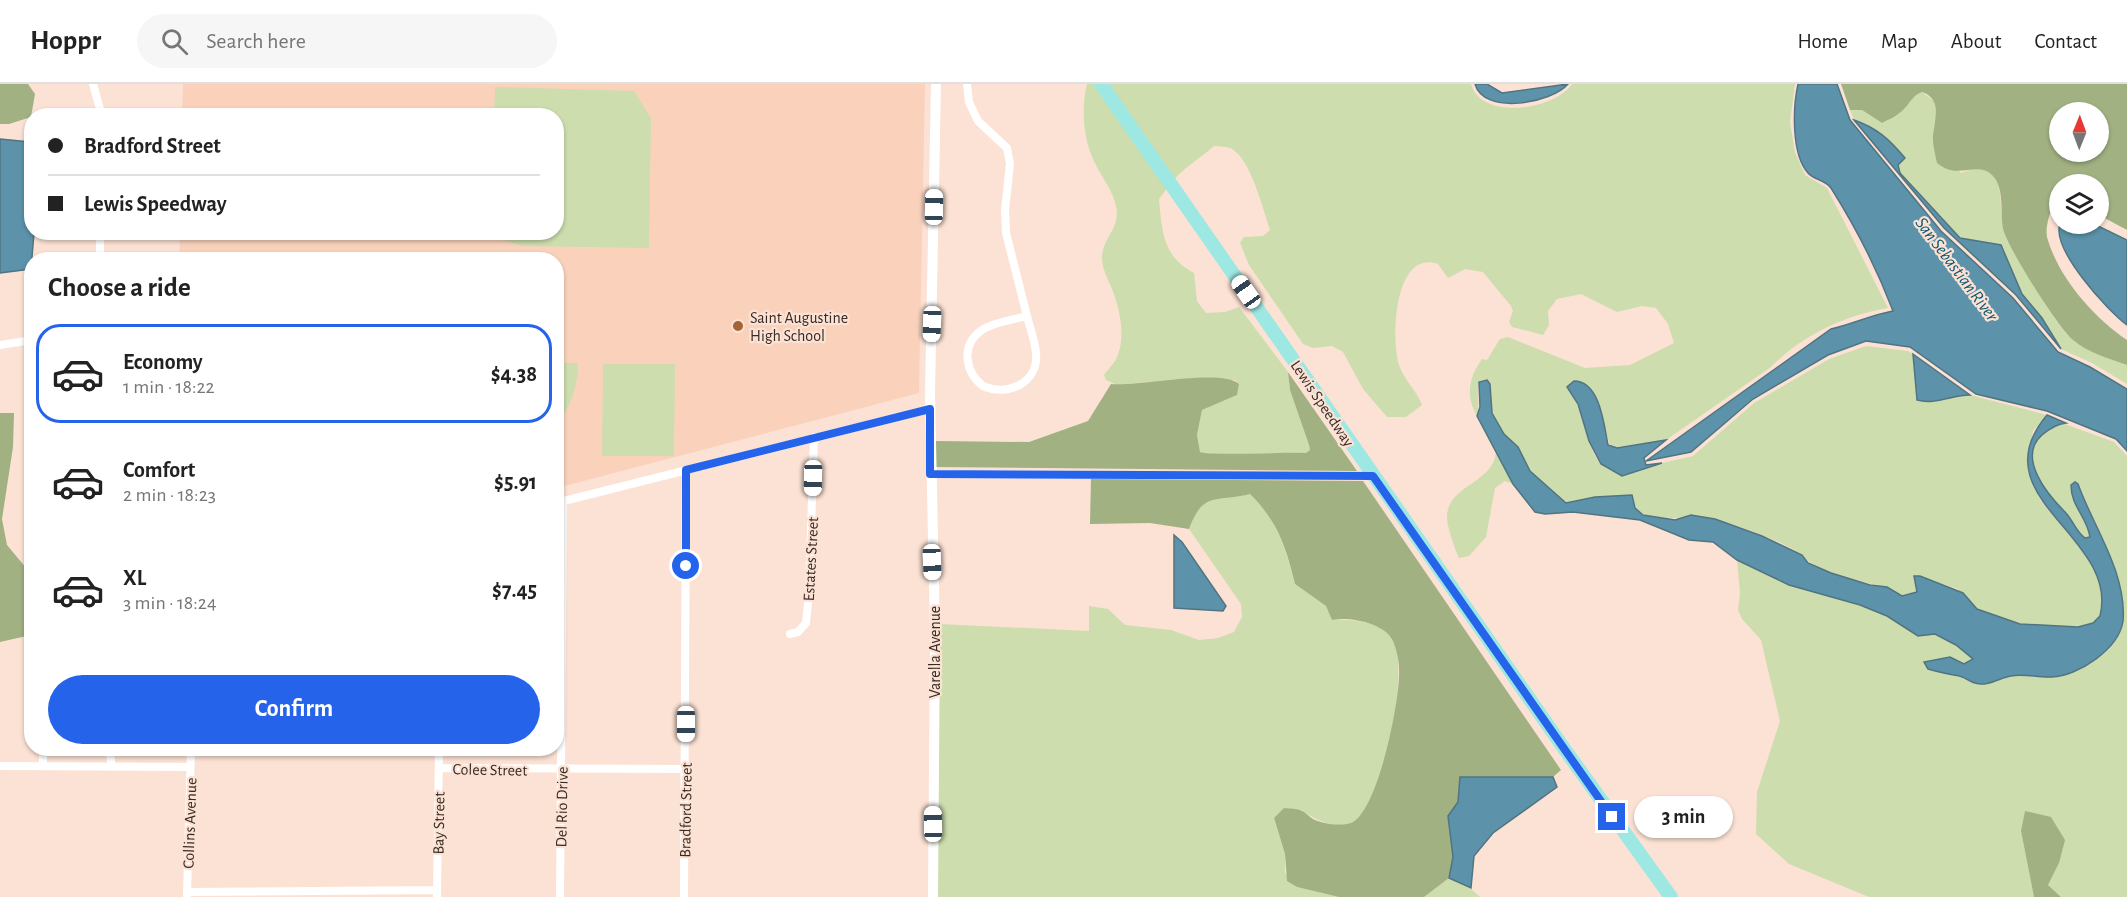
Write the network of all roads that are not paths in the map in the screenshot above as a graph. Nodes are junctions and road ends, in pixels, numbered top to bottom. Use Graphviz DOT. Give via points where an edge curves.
graph roads {
  1 [pos="93,84"];
  2 [pos="936,84"];
  3 [pos="967,84"];
  4 [pos="1101,84"];
  5 [pos="100,108"];
  6 [pos="1027,316"];
  7 [pos="24,341"];
  8 [pos="0,345"];
  9 [pos="930,409"];
  10 [pos="814,437"];
  11 [pos="686,470"];
  12 [pos="930,474"];
  13 [pos="1373,476"];
  14 [pos="564,501"];
  15 [pos="790,634"];
  16 [pos="43,756"];
  17 [pos="110,756"];
  18 [pos="191,756"];
  19 [pos="439,756"];
  20 [pos="562,756"];
  21 [pos="2,766"];
  22 [pos="43,766"];
  23 [pos="112,767"];
  24 [pos="190,767"];
  25 [pos="439,768"];
  26 [pos="685,769"];
  27 [pos="562,770"];
  28 [pos="437,893"];
  29 [pos="187,894"];
  30 [pos="560,897"];
  31 [pos="684,897"];
  32 [pos="933,897"];
  33 [pos="1671,897"];
  1 -- 5 [label="street"];
  2 -- 9 [label="street, Varella Avenue"];
  3 -- 6 [label="street" via="969,102 978,121 1006,148 1010,164 1006,232"];
  4 -- 13 [label="main road, Lewis Speedway"];
  6 -- 6 [label="street" via="1036,354 1029,378 1007,391 983,386 968,367 971,342 982,330"];
  7 -- 8 [label="street"];
  9 -- 10 [label="street"];
  9 -- 12 [label="street, Varella Avenue"];
  10 -- 11 [label="street"];
  10 -- 15 [label="street, Estates Street" via="806,623"];
  11 -- 14 [label="street"];
  11 -- 26 [label="street, Bradford Street"];
  12 -- 13 [label="street"];
  12 -- 32 [label="street, Varella Avenue" via="935,633"];
  13 -- 33 [label="main road, Lewis Speedway"];
  16 -- 22 [label="street"];
  17 -- 23 [label="street"];
  18 -- 24 [label="street, Collins Avenue"];
  19 -- 25 [label="street, Bay Street"];
  20 -- 27 [label="street, Del Rio Drive"];
  21 -- 22 [label="street"];
  22 -- 23 [label="street"];
  23 -- 24 [label="street"];
  24 -- 29 [label="street, Collins Avenue"];
  25 -- 27 [label="street, Colee Street"];
  25 -- 28 [label="street, Bay Street"];
  26 -- 27 [label="street, Colee Street"];
  26 -- 31 [label="street, Bradford Street"];
  27 -- 30 [label="street, Del Rio Drive"];
  28 -- 29 [label="street"];
}
